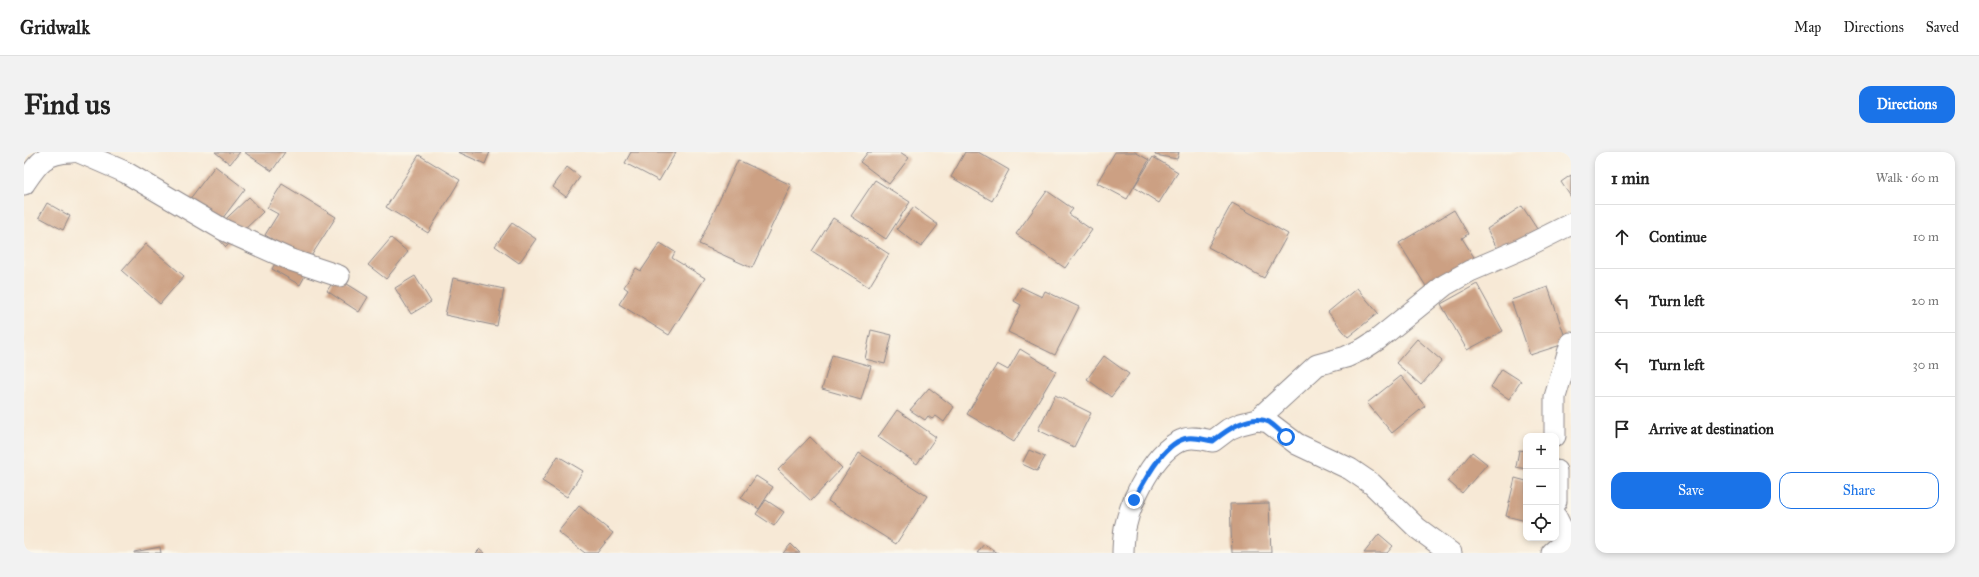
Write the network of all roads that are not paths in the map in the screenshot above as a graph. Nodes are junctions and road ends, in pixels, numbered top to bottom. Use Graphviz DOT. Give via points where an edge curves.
graph roads {
  1 [pos="62,152"];
  2 [pos="79,152"];
  3 [pos="24,184"];
  4 [pos="1571,224"];
  5 [pos="339,276"];
  6 [pos="1571,343"];
  7 [pos="1257,420"];
  8 [pos="1555,433"];
  9 [pos="1559,523"];
  10 [pos="1123,553"];
  11 [pos="1451,553"];
  12 [pos="1552,553"];
  1 -- 3 [label="street" via="37,164"];
  2 -- 5 [label="street" via="125,172 224,230 291,260"];
  4 -- 7 [label="street" via="1445,285 1363,349 1317,365"];
  6 -- 8 [label="street" via="1556,397"];
  7 -- 10 [label="street" via="1229,429 1213,441 1187,438 1170,448 1156,462 1134,500 1125,528"];
  7 -- 11 [label="street" via="1268,422 1297,444 1350,469 1372,484 1417,528"];
  9 -- 12 [label="street" via="1566,537"];
}
